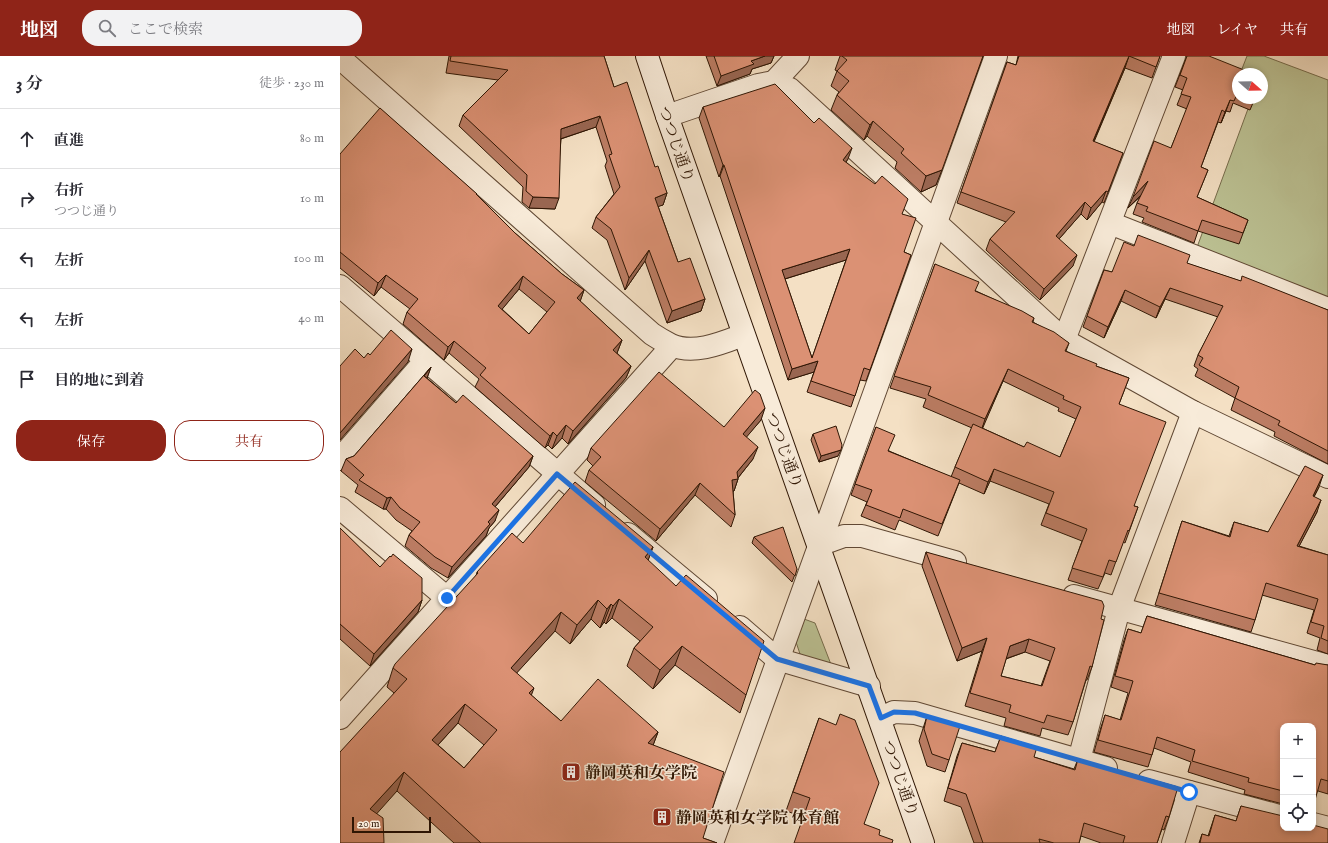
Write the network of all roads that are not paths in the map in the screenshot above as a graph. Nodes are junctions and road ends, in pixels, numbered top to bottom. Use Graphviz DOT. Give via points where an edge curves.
graph roads {
  1 [pos="647,56"];
  2 [pos="798,56"];
  3 [pos="996,56"];
  4 [pos="1174,56"];
  5 [pos="340,58"];
  6 [pos="774,82"];
  7 [pos="667,116"];
  8 [pos="1110,223"];
  9 [pos="937,224"];
  10 [pos="340,286"];
  11 [pos="1328,309"];
  12 [pos="743,334"];
  13 [pos="1064,340"];
  14 [pos="672,346"];
  15 [pos="426,360"];
  16 [pos="1193,412"];
  17 [pos="340,459"];
  18 [pos="557,474"];
  19 [pos="1328,477"];
  20 [pos="340,508"];
  21 [pos="819,545"];
  22 [pos="976,568"];
  23 [pos="1051,590"];
  24 [pos="447,598"];
  25 [pos="1119,609"];
  26 [pos="777,659"];
  27 [pos="1328,666"];
  28 [pos="869,686"];
  29 [pos="340,718"];
  30 [pos="881,718"];
  31 [pos="1079,760"];
  32 [pos="1189,792"];
  33 [pos="1280,816"];
  34 [pos="1316,825"];
  35 [pos="1328,828"];
  36 [pos="917,837"];
  37 [pos="712,843"];
  38 [pos="1173,843"];
  1 -- 7 [label="street, つつじ通り"];
  2 -- 6 [label="street"];
  3 -- 9 [label="street"];
  4 -- 8 [label="street"];
  5 -- 14 [label="street" via="652,334"];
  6 -- 7 [label="street"];
  6 -- 9 [label="street" via="790,89"];
  7 -- 12 [label="street, つつじ通り"];
  8 -- 11 [label="street"];
  8 -- 13 [label="street"];
  9 -- 13 [label="street"];
  9 -- 21 [label="street"];
  10 -- 15 [label="street"];
  12 -- 14 [label="street" via="716,345 693,349"];
  12 -- 21 [label="street, つつじ通り"];
  13 -- 16 [label="street"];
  14 -- 18 [label="street"];
  15 -- 17 [label="street"];
  15 -- 18 [label="street"];
  16 -- 19 [label="street"];
  16 -- 25 [label="street"];
  18 -- 24 [label="street"];
  18 -- 26 [label="street"];
  20 -- 24 [label="street"];
  21 -- 22 [label="street" via="844,536 862,536"];
  21 -- 26 [label="street"];
  21 -- 28 [label="street, つつじ通り"];
  23 -- 25 [label="street"];
  24 -- 29 [label="street"];
  25 -- 27 [label="street"];
  25 -- 31 [label="street"];
  26 -- 28 [label="street"];
  26 -- 37 [label="street"];
  28 -- 30 [label="street, つつじ通り"];
  30 -- 31 [label="street" via="894,712 915,713"];
  30 -- 36 [label="street, つつじ通り"];
  31 -- 32 [label="street"];
  32 -- 33 [label="street"];
  32 -- 38 [label="street"];
  34 -- 35 [label="street"];
}
